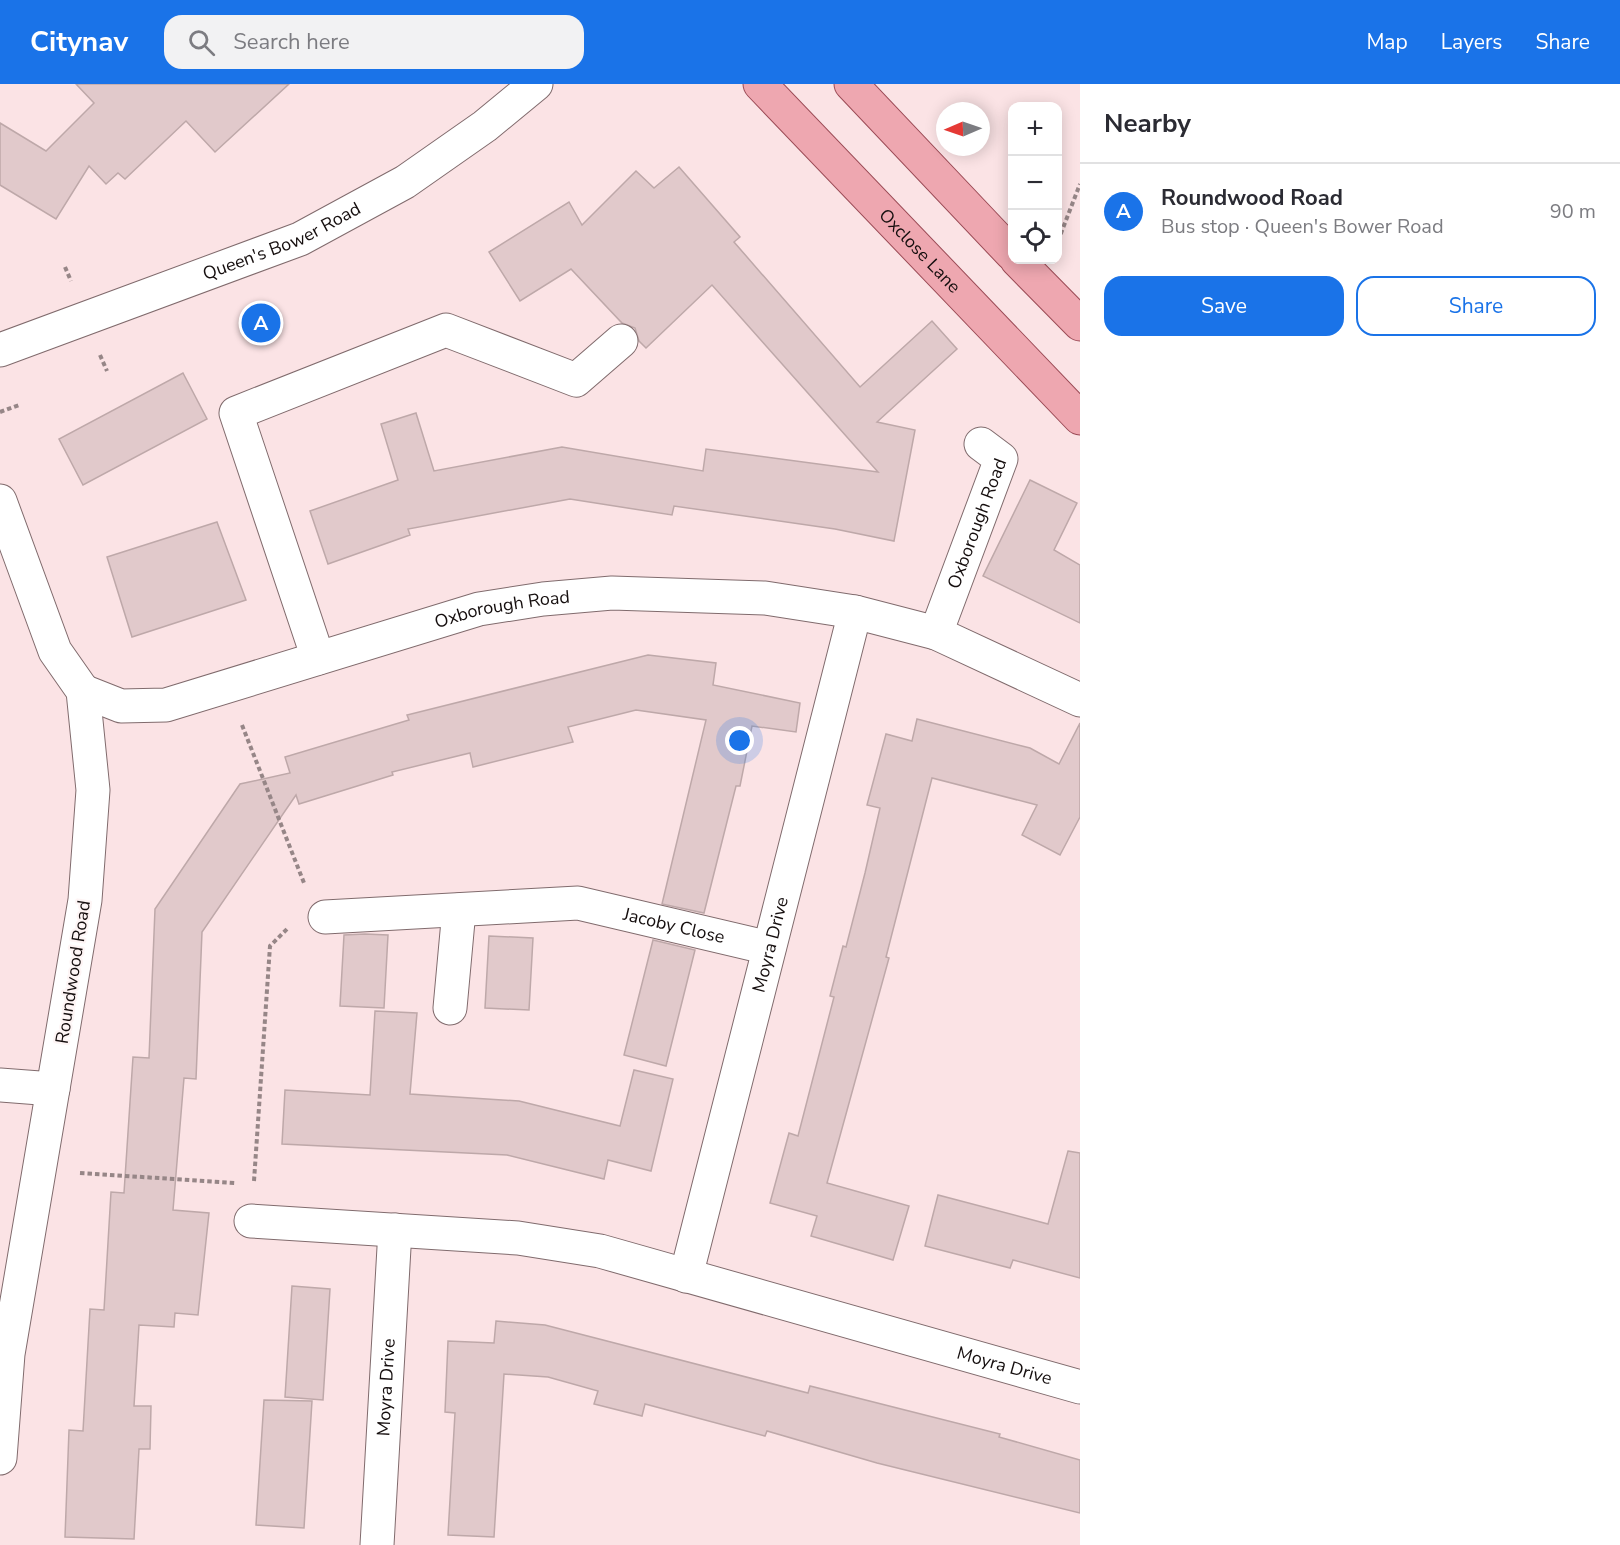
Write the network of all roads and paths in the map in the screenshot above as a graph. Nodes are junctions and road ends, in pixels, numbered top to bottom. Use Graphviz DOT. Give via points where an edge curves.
graph roads {
  1 [pos="537,84"];
  2 [pos="760,84"];
  3 [pos="851,84"];
  4 [pos="1080,184"];
  5 [pos="1062,231"];
  6 [pos="1008,250"];
  7 [pos="1021,264"];
  8 [pos="1080,324"];
  9 [pos="621,341"];
  10 [pos="0,350"];
  11 [pos="18,405"];
  12 [pos="0,412"];
  13 [pos="1080,418"];
  14 [pos="981,444"];
  15 [pos="0,501"];
  16 [pos="855,612"];
  17 [pos="936,633"];
  18 [pos="318,658"];
  19 [pos="227,686"];
  20 [pos="82,691"];
  21 [pos="1080,700"];
  22 [pos="316,905"];
  23 [pos="459,910"];
  24 [pos="292,924"];
  25 [pos="769,948"];
  26 [pos="450,1008"];
  27 [pos="0,1085"];
  28 [pos="53,1089"];
  29 [pos="39,1171"];
  30 [pos="253,1185"];
  31 [pos="251,1221"];
  32 [pos="395,1230"];
  33 [pos="686,1276"];
  34 [pos="1080,1387"];
  35 [pos="0,1458"];
  36 [pos="377,1545"];
  1 -- 10 [label="street, Queen's Bower Road" via="405,182 300,239"];
  2 -- 13 [label="main road, Oxclose Lane"];
  3 -- 6 [label="main road"];
  4 -- 5 [label="path"];
  7 -- 8 [label="main road"];
  9 -- 18 [label="street" via="576,380 446,330 236,413"];
  11 -- 12 [label="path"];
  14 -- 17 [label="street, Oxborough Road" via="1000,459"];
  15 -- 20 [label="street, Roundwood Road" via="55,651"];
  16 -- 17 [label="street, Oxborough Road"];
  16 -- 18 [label="street, Oxborough Road" via="765,598 612,593 479,609"];
  16 -- 25 [label="street, Moyra Drive"];
  17 -- 21 [label="street, Oxborough Road"];
  18 -- 19 [label="street, Oxborough Road"];
  19 -- 20 [label="street, Oxborough Road" via="166,705 121,706"];
  19 -- 22 [label="path"];
  20 -- 28 [label="street, Roundwood Road" via="93,790 85,900"];
  22 -- 23 [label="street, Jacoby Close"];
  23 -- 25 [label="street, Jacoby Close" via="578,903"];
  23 -- 26 [label="street"];
  24 -- 30 [label="path" via="270,946"];
  25 -- 33 [label="street, Moyra Drive"];
  27 -- 28 [label="street"];
  28 -- 29 [label="street, Roundwood Road"];
  29 -- 30 [label="path"];
  29 -- 35 [label="street, Roundwood Road" via="8,1354"];
  30 -- 31 [label="path"];
  31 -- 32 [label="street, Moyra Drive"];
  32 -- 33 [label="street, Moyra Drive" via="518,1238 600,1251"];
  32 -- 36 [label="street, Moyra Drive"];
  33 -- 34 [label="street, Moyra Drive"];
}
